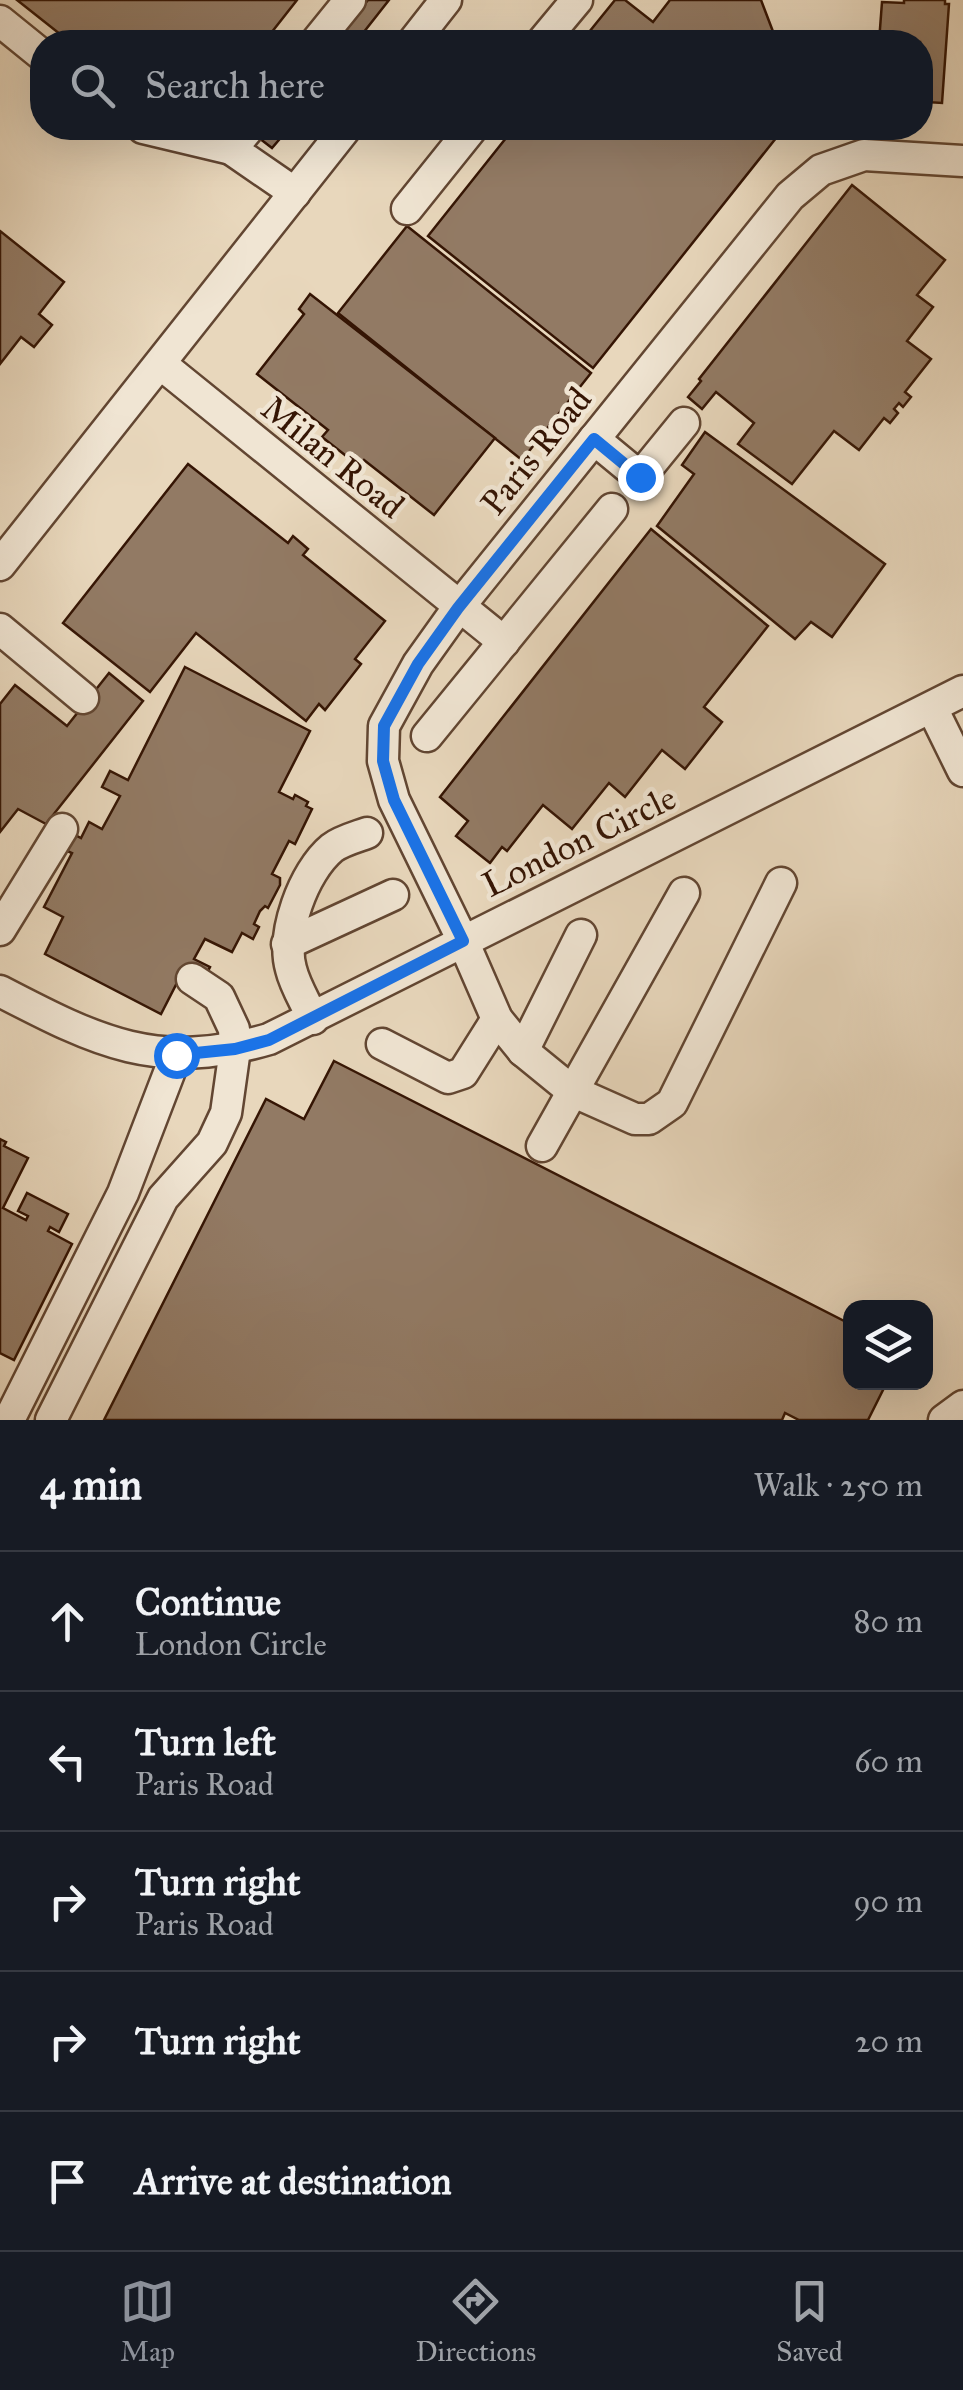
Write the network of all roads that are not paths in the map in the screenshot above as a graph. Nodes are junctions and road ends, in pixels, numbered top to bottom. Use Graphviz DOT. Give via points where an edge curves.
graph roads {
  1 [pos="350,0"];
  2 [pos="446,0"];
  3 [pos="577,0"];
  4 [pos="0,21"];
  5 [pos="326,30"];
  6 [pos="422,30"];
  7 [pos="552,30"];
  8 [pos="30,45"];
  9 [pos="242,140"];
  10 [pos="337,140"];
  11 [pos="462,140"];
  12 [pos="963,160"];
  13 [pos="296,192"];
  14 [pos="407,208"];
  15 [pos="162,365"];
  16 [pos="684,424"];
  17 [pos="594,439"];
  18 [pos="612,509"];
  19 [pos="0,565"];
  20 [pos="458,608"];
  21 [pos="4,640"];
  22 [pos="504,642"];
  23 [pos="963,692"];
  24 [pos="83,698"];
  25 [pos="932,708"];
  26 [pos="427,736"];
  27 [pos="963,770"];
  28 [pos="62,828"];
  29 [pos="367,832"];
  30 [pos="781,883"];
  31 [pos="684,893"];
  32 [pos="393,895"];
  33 [pos="0,930"];
  34 [pos="581,934"];
  35 [pos="463,941"];
  36 [pos="286,944"];
  37 [pos="192,979"];
  38 [pos="0,991"];
  39 [pos="314,1019"];
  40 [pos="496,1019"];
  41 [pos="382,1044"];
  42 [pos="235,1049"];
  43 [pos="523,1051"];
  44 [pos="176,1055"];
  45 [pos="572,1091"];
  46 [pos="542,1146"];
  47 [pos="963,1406"];
  48 [pos="9,1420"];
  49 [pos="52,1420"];
  50 [pos="944,1420"];
  1 -- 5 [label="street"];
  2 -- 6 [label="street"];
  3 -- 7 [label="street"];
  4 -- 8 [label="street"];
  9 -- 13 [label="street"];
  10 -- 13 [label="street"];
  11 -- 14 [label="street"];
  12 -- 17 [label="street, Paris Road" via="864,155 822,170 790,196"];
  13 -- 15 [label="street"];
  15 -- 19 [label="street"];
  15 -- 20 [label="street, Milan Road"];
  16 -- 17 [label="street" via="640,477"];
  17 -- 20 [label="street, Paris Road"];
  18 -- 22 [label="street"];
  20 -- 22 [label="street, Milan Road"];
  20 -- 35 [label="street, Paris Road" via="384,726 383,761 394,800"];
  21 -- 24 [label="street"];
  22 -- 26 [label="street"];
  23 -- 25 [label="street, London Circle"];
  25 -- 27 [label="street"];
  25 -- 35 [label="street, London Circle"];
  28 -- 33 [label="street"];
  29 -- 36 [label="street" via="334,846 321,860 300,894"];
  30 -- 45 [label="street, Paris Road" via="672,1104 649,1119 635,1119"];
  31 -- 45 [label="street"];
  32 -- 36 [label="street"];
  34 -- 43 [label="street"];
  35 -- 39 [label="street, London Circle"];
  35 -- 40 [label="street, Paris Road"];
  36 -- 39 [label="street"];
  37 -- 42 [label="street" via="219,997"];
  38 -- 44 [label="street, London Circle" via="75,1030 129,1049"];
  39 -- 42 [label="street, London Circle"];
  40 -- 41 [label="street" via="463,1074 448,1078"];
  40 -- 43 [label="street, Paris Road"];
  42 -- 44 [label="street, London Circle"];
  42 -- 49 [label="street" via="220,1130 163,1198"];
  43 -- 45 [label="street, Paris Road"];
  44 -- 48 [label="street" via="124,1194"];
  45 -- 46 [label="street"];
  47 -- 50 [label="street"];
}
